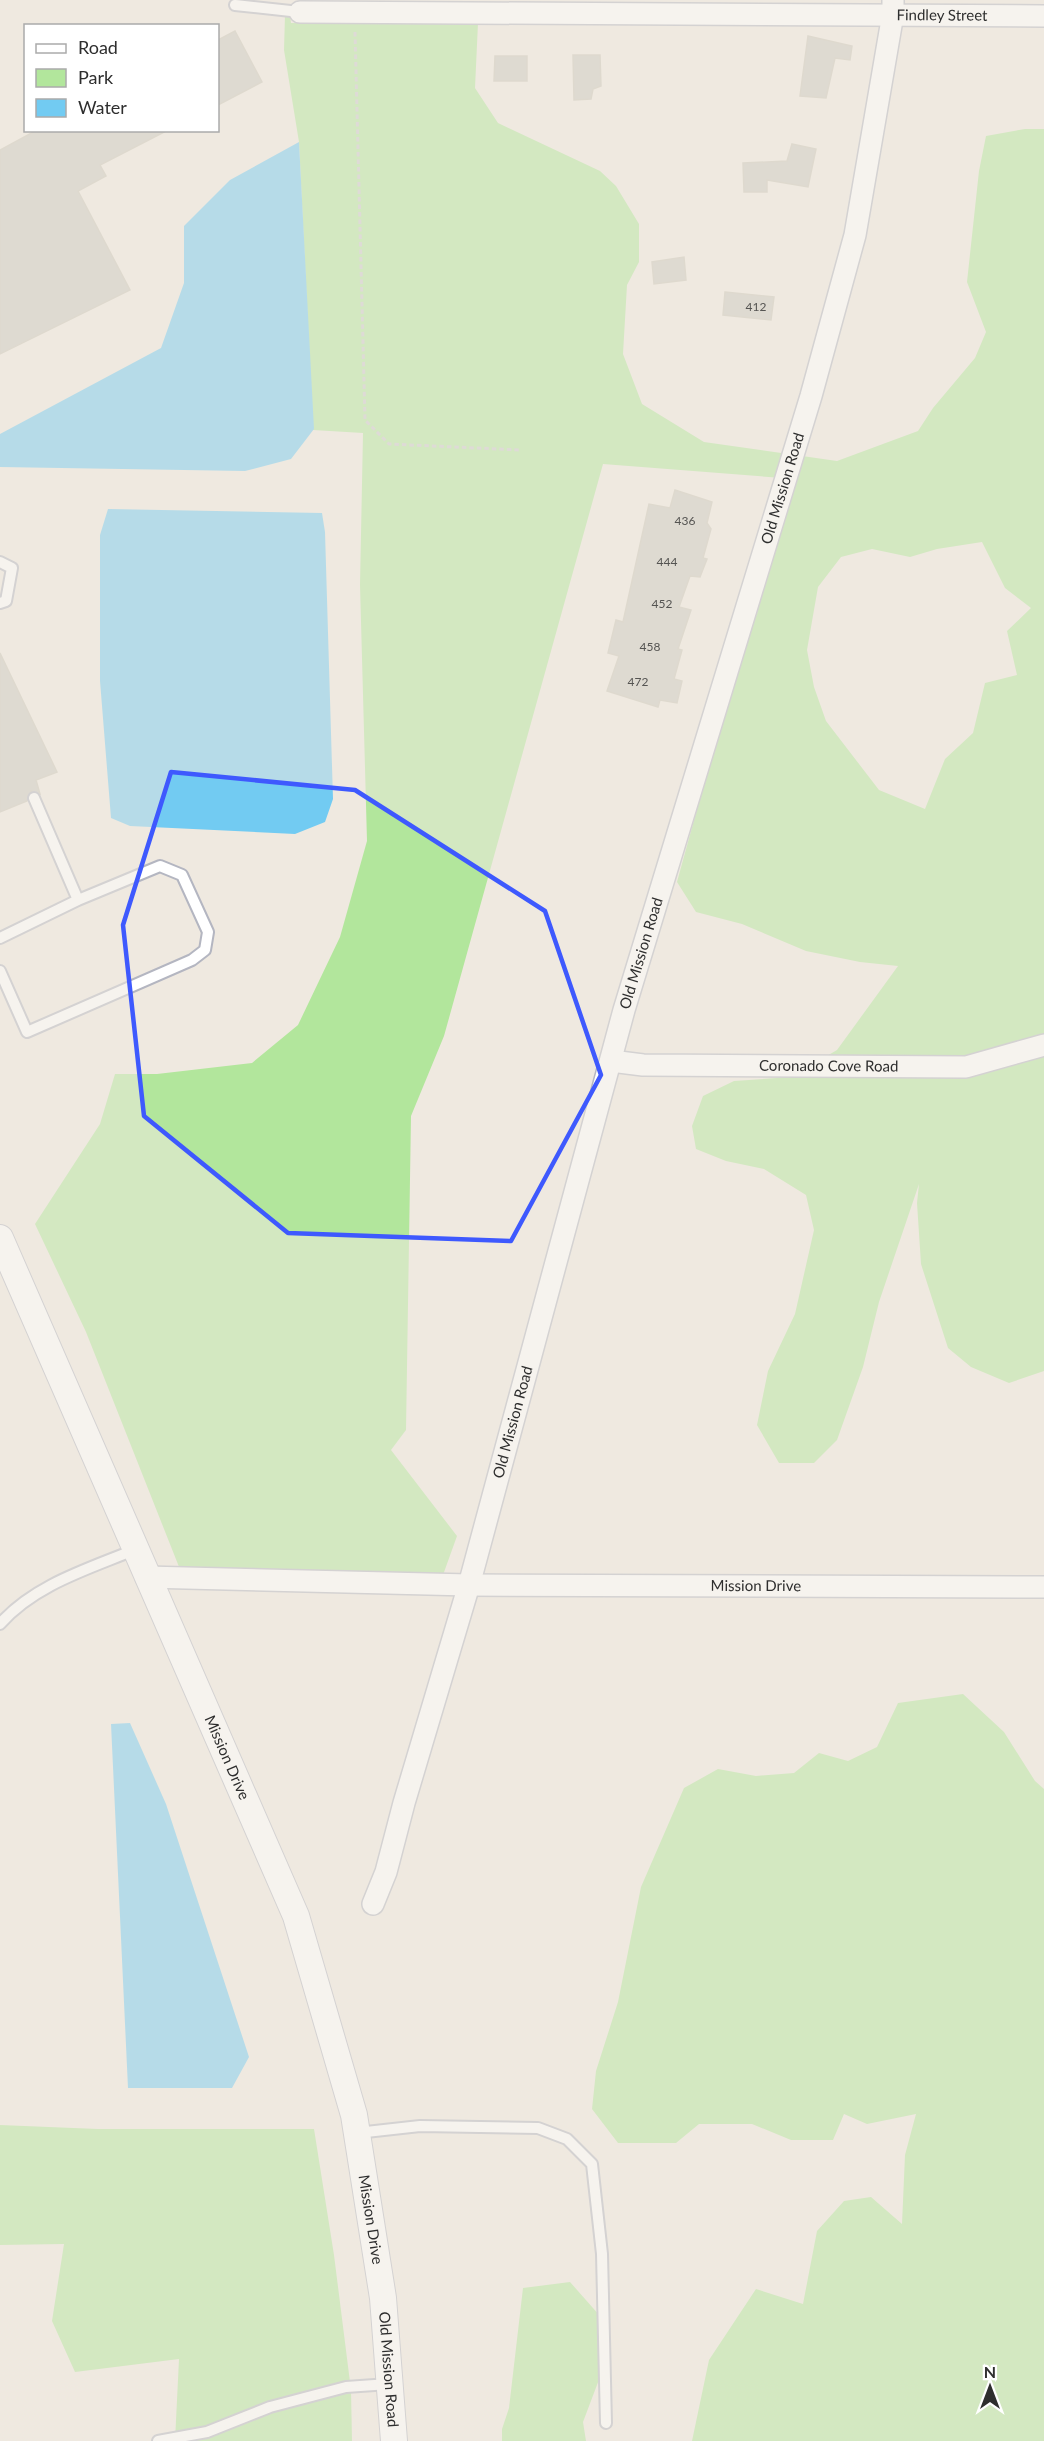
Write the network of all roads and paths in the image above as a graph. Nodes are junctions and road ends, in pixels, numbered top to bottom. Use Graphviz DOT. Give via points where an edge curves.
graph roads {
  1 [pos="235,5"];
  2 [pos="568,6"];
  3 [pos="637,6"];
  4 [pos="893,7"];
  5 [pos="300,12"];
  6 [pos="353,12"];
  7 [pos="1044,16"];
  8 [pos="520,450"];
  9 [pos="0,562"];
  10 [pos="0,603"];
  11 [pos="34,798"];
  12 [pos="78,900"];
  13 [pos="0,938"];
  14 [pos="0,971"];
  15 [pos="1044,1045"];
  16 [pos="610,1061"];
  17 [pos="0,1238"];
  18 [pos="134,1550"];
  19 [pos="146,1577"];
  20 [pos="469,1585"];
  21 [pos="1044,1587"];
  22 [pos="0,1624"];
  23 [pos="373,1904"];
  24 [pos="357,2133"];
  25 [pos="383,2298"];
  26 [pos="389,2384"];
  27 [pos="606,2422"];
  28 [pos="203,2437"];
  29 [pos="158,2441"];
  30 [pos="394,2441"];
  1 -- 5 [label="lane"];
  2 -- 3 [label="street, Findley Street"];
  2 -- 6 [label="street, Findley Street"];
  3 -- 4 [label="street, Findley Street"];
  4 -- 7 [label="street, Findley Street"];
  4 -- 16 [label="street, Old Mission Road" via="852,248 812,396"];
  5 -- 6 [label="street, Findley Street"];
  6 -- 8 [label="path" via="358,67 365,420 389,444"];
  9 -- 10 [label="lane" via="12,568 6,601"];
  11 -- 12 [label="lane"];
  12 -- 13 [label="lane"];
  12 -- 14 [label="lane" via="160,866 182,875 208,932 205,950 192,960 27,1032"];
  15 -- 16 [label="street, Coronado Cove Road" via="966,1067 643,1065"];
  16 -- 20 [label="street, Old Mission Road"];
  17 -- 18 [label="street, Mission Drive"];
  18 -- 19 [label="street, Mission Drive"];
  18 -- 22 [label="lane" via="77,1572 44,1590 8,1614"];
  19 -- 20 [label="street, Mission Drive"];
  19 -- 24 [label="street, Mission Drive" via="297,1916"];
  20 -- 21 [label="street, Mission Drive"];
  20 -- 23 [label="street, Old Mission Road" via="386,1872"];
  24 -- 25 [label="street, Mission Drive"];
  24 -- 27 [label="lane" via="420,2126 538,2128 567,2139 592,2164 602,2254"];
  25 -- 26 [label="street, Old Mission Road"];
  26 -- 28 [label="lane" via="346,2387 270,2407"];
  26 -- 30 [label="street, Old Mission Road"];
  28 -- 29 [label="lane"];
}
